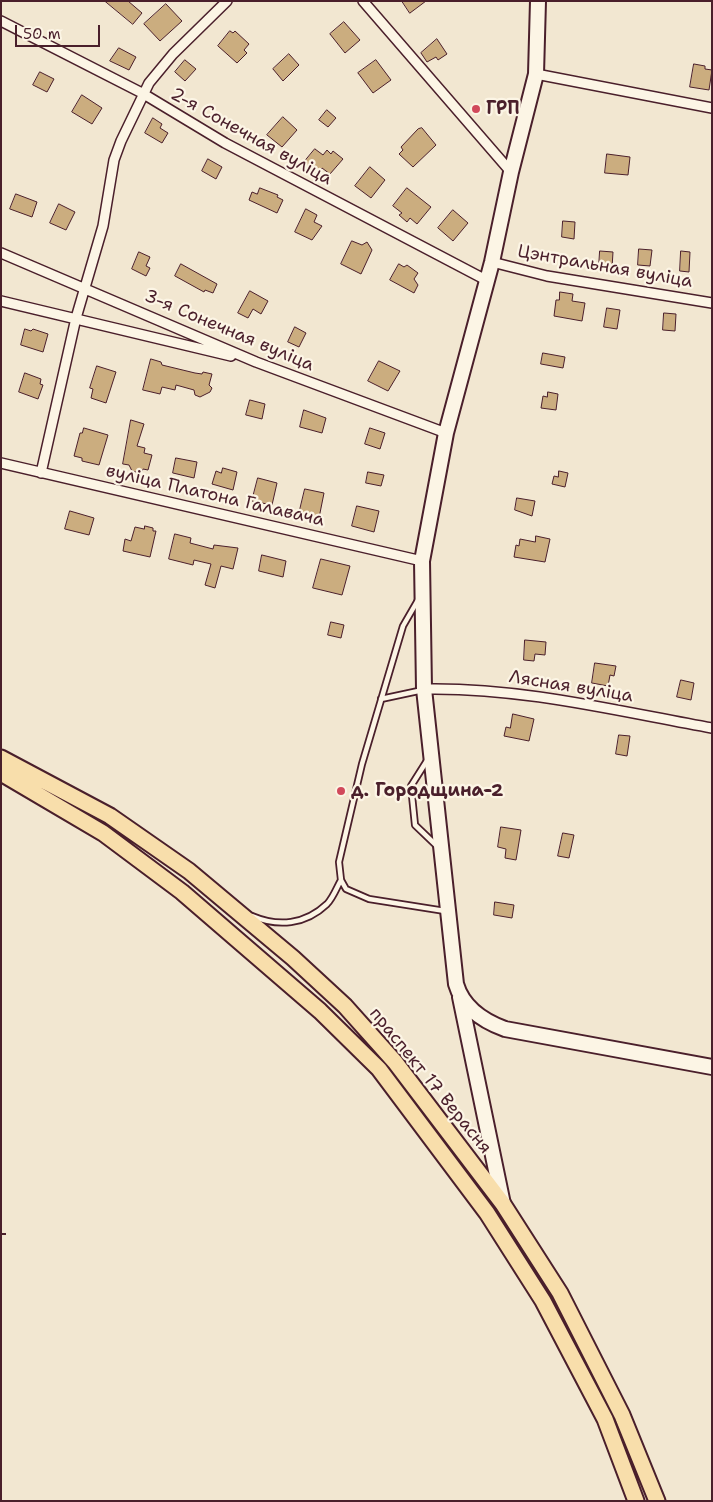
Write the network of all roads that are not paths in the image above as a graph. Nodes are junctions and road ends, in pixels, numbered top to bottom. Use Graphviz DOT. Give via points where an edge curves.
graph roads {
  1 [pos="227,1"];
  2 [pos="363,1"];
  3 [pos="538,1"];
  4 [pos="1,20"];
  5 [pos="536,74"];
  6 [pos="142,93"];
  7 [pos="712,108"];
  8 [pos="511,172"];
  9 [pos="1,252"];
  10 [pos="492,262"];
  11 [pos="486,280"];
  12 [pos="85,287"];
  13 [pos="1,301"];
  14 [pos="712,303"];
  15 [pos="76,318"];
  16 [pos="256,362"];
  17 [pos="446,433"];
  18 [pos="1,463"];
  19 [pos="41,473"];
  20 [pos="422,561"];
  21 [pos="422,592"];
  22 [pos="424,689"];
  23 [pos="381,699"];
  24 [pos="712,728"];
  25 [pos="431,754"];
  26 [pos="1,758"];
  27 [pos="1,773"];
  28 [pos="441,850"];
  29 [pos="341,880"];
  30 [pos="233,908"];
  31 [pos="448,912"];
  32 [pos="459,992"];
  33 [pos="712,1067"];
  34 [pos="503,1204"];
  35 [pos="636,1501"];
  36 [pos="657,1501"];
  1 -- 6 [label="street" via="169,58"];
  2 -- 8 [label="street"];
  3 -- 5 [label="street"];
  4 -- 6 [label="street, 2-я Сонечная вуліца"];
  5 -- 7 [label="street"];
  5 -- 8 [label="street"];
  6 -- 11 [label="street, 2-я Сонечная вуліца" via="225,143"];
  6 -- 12 [label="street" via="118,149 103,226"];
  8 -- 10 [label="street"];
  9 -- 12 [label="street, 3-я Сонечная вуліца"];
  10 -- 11 [label="street"];
  10 -- 14 [label="street, Цэнтральная вуліца" via="546,276"];
  11 -- 17 [label="street"];
  12 -- 15 [label="street"];
  12 -- 16 [label="street, 3-я Сонечная вуліца"];
  13 -- 15 [label="street"];
  15 -- 16 [label="street"];
  15 -- 19 [label="street"];
  16 -- 17 [label="street, 3-я Сонечная вуліца"];
  17 -- 20 [label="street"];
  18 -- 19 [label="street, вуліца Платона Галавача"];
  19 -- 20 [label="street, вуліца Платона Галавача"];
  20 -- 21 [label="street"];
  21 -- 22 [label="street"];
  21 -- 23 [label="lane" via="403,626"];
  22 -- 23 [label="lane"];
  22 -- 24 [label="street, Лясная вуліца" via="466,689 556,699"];
  22 -- 25 [label="street"];
  23 -- 29 [label="lane" via="339,862"];
  25 -- 28 [label="street"];
  25 -- 28 [label="lane" via="411,786 416,825"];
  26 -- 30 [label="main road, праспект 17 Верасня" via="110,816 189,871"];
  27 -- 35 [label="main road, праспект 17 Верасня" via="103,833 182,892 320,1011 378,1069 487,1213 543,1301 605,1420"];
  28 -- 31 [label="street"];
  29 -- 30 [label="lane" via="328,904 310,916 291,922 270,923"];
  29 -- 31 [label="lane" via="346,889 369,899"];
  30 -- 34 [label="main road, праспект 17 Верасня" via="345,1006 395,1062"];
  31 -- 32 [label="street"];
  32 -- 33 [label="street" via="481,1018 512,1031"];
  32 -- 34 [label="street"];
  34 -- 36 [label="main road, праспект 17 Верасня" via="560,1293 622,1415"];
}
